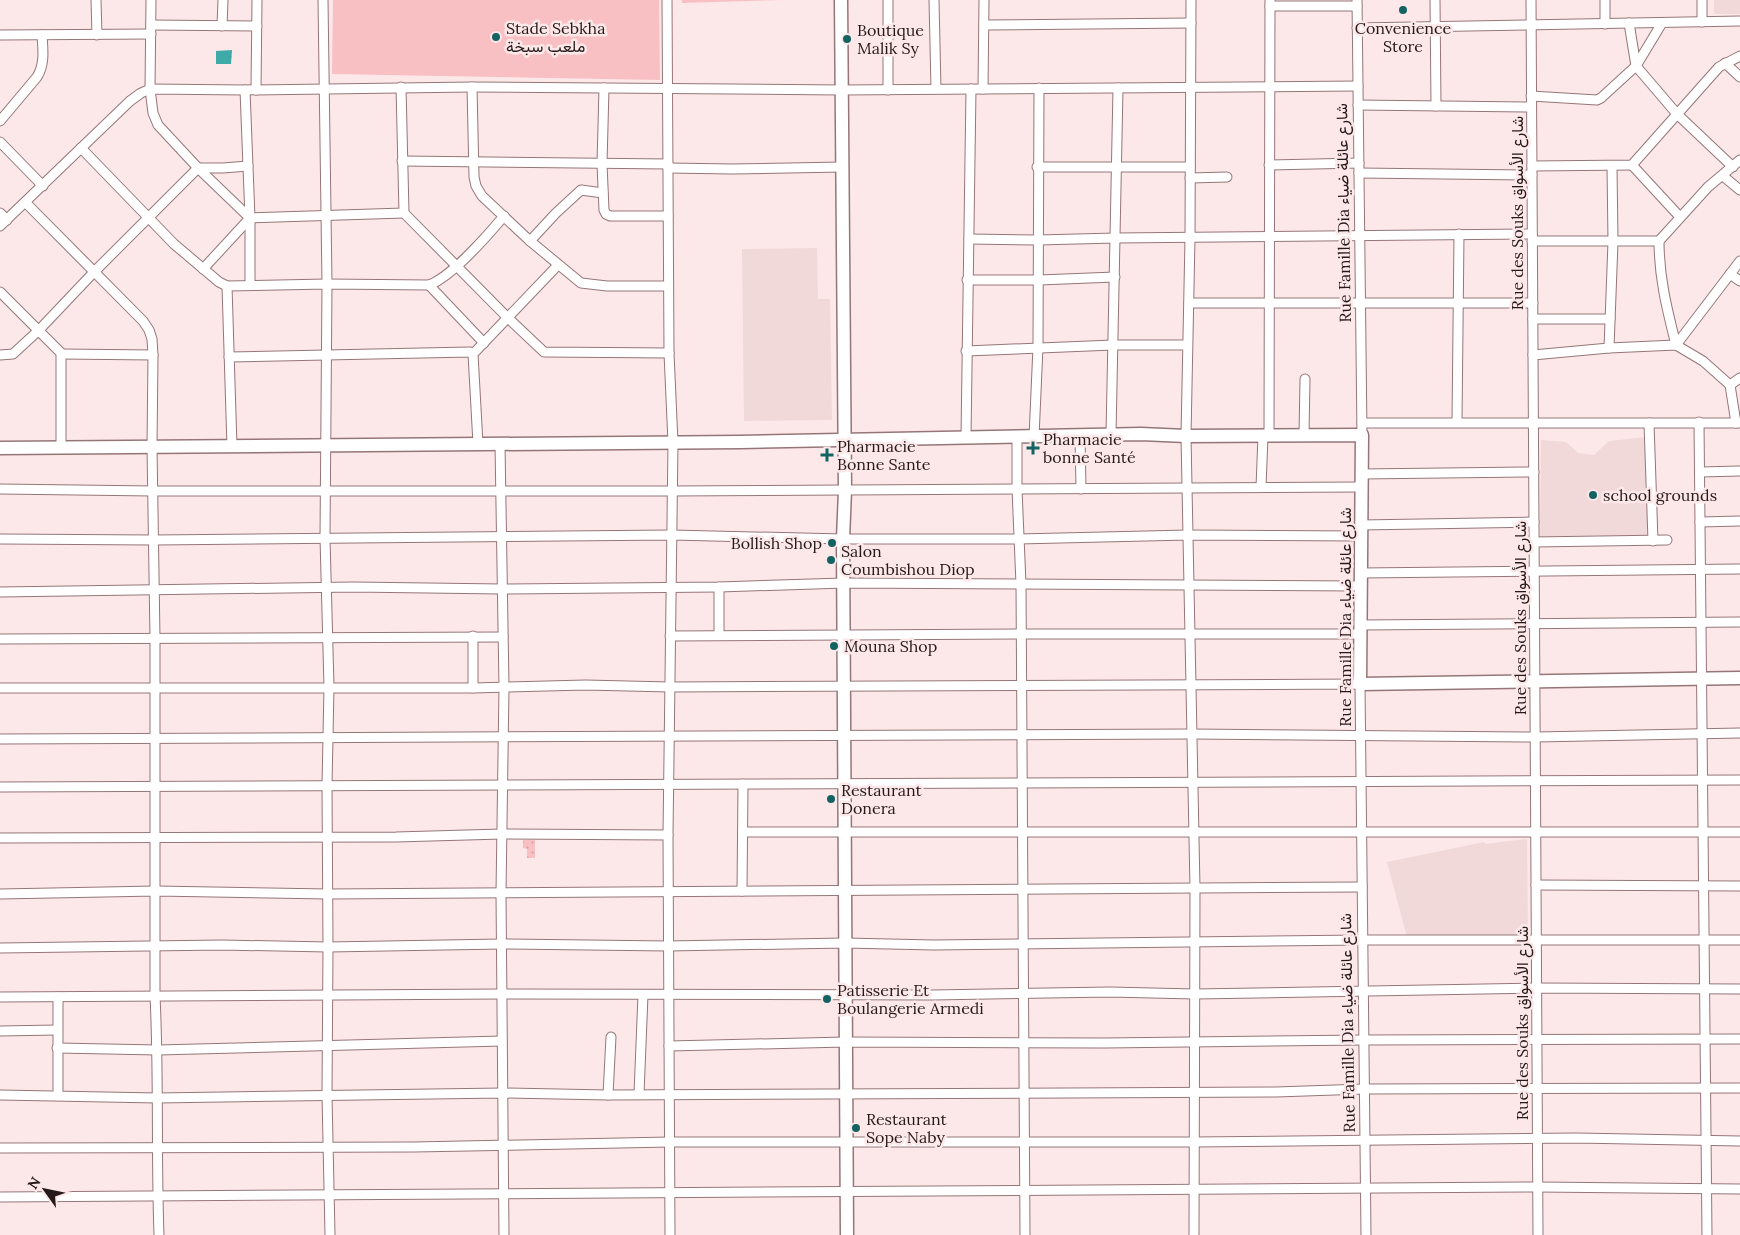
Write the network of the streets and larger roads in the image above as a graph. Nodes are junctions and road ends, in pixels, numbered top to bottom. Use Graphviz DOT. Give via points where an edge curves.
graph roads {
  1 [pos="96,0"];
  2 [pos="151,0"];
  3 [pos="223,0"];
  4 [pos="257,0"];
  5 [pos="323,0"];
  6 [pos="667,0"];
  7 [pos="841,0"];
  8 [pos="888,0"];
  9 [pos="934,0"];
  10 [pos="984,0"];
  11 [pos="1191,0"];
  12 [pos="1435,0"];
  13 [pos="1531,0"];
  14 [pos="1604,0"];
  15 [pos="1702,0"];
  16 [pos="1270,3"];
  17 [pos="1357,3"];
  18 [pos="1702,22"];
  19 [pos="1740,22"];
  20 [pos="1191,23"];
  21 [pos="1629,23"];
  22 [pos="1662,23"];
  23 [pos="1605,24"];
  24 [pos="984,25"];
  25 [pos="1532,25"];
  26 [pos="222,26"];
  27 [pos="256,26"];
  28 [pos="1435,26"];
  29 [pos="1357,28"];
  30 [pos="151,30"];
  31 [pos="0,35"];
  32 [pos="42,35"];
  33 [pos="97,35"];
  34 [pos="1740,56"];
  35 [pos="1725,63"];
  36 [pos="1636,66"];
  37 [pos="1740,77"];
  38 [pos="1270,86"];
  39 [pos="1358,86"];
  40 [pos="401,87"];
  41 [pos="472,87"];
  42 [pos="1191,87"];
  43 [pos="325,88"];
  44 [pos="604,88"];
  45 [pos="668,88"];
  46 [pos="1038,88"];
  47 [pos="1118,88"];
  48 [pos="150,89"];
  49 [pos="936,89"];
  50 [pos="970,89"];
  51 [pos="983,89"];
  52 [pos="245,90"];
  53 [pos="256,90"];
  54 [pos="841,90"];
  55 [pos="888,90"];
  56 [pos="1532,96"];
  57 [pos="1358,105"];
  58 [pos="1436,106"];
  59 [pos="1531,106"];
  60 [pos="1676,114"];
  61 [pos="0,121"];
  62 [pos="0,142"];
  63 [pos="81,148"];
  64 [pos="1740,160"];
  65 [pos="402,161"];
  66 [pos="474,162"];
  67 [pos="1359,163"];
  68 [pos="602,164"];
  69 [pos="1269,165"];
  70 [pos="1632,165"];
  71 [pos="248,166"];
  72 [pos="668,166"];
  73 [pos="1612,166"];
  74 [pos="842,167"];
  75 [pos="1037,167"];
  76 [pos="1117,167"];
  77 [pos="1190,167"];
  78 [pos="1733,167"];
  79 [pos="198,168"];
  80 [pos="1532,170"];
  81 [pos="1359,173"];
  82 [pos="1723,176"];
  83 [pos="1227,177"];
  84 [pos="1190,178"];
  85 [pos="43,186"];
  86 [pos="1740,190"];
  87 [pos="603,193"];
  88 [pos="26,203"];
  89 [pos="0,213"];
  90 [pos="404,213"];
  91 [pos="326,216"];
  92 [pos="504,216"];
  93 [pos="668,216"];
  94 [pos="1680,217"];
  95 [pos="149,218"];
  96 [pos="250,218"];
  97 [pos="4,223"];
  98 [pos="1460,234"];
  99 [pos="1360,235"];
  100 [pos="1269,236"];
  101 [pos="1116,238"];
  102 [pos="1190,238"];
  103 [pos="1532,238"];
  104 [pos="969,239"];
  105 [pos="1038,240"];
  106 [pos="1659,240"];
  107 [pos="530,241"];
  108 [pos="1612,242"];
  109 [pos="1740,261"];
  110 [pos="558,265"];
  111 [pos="457,266"];
  112 [pos="203,269"];
  113 [pos="95,271"];
  114 [pos="1730,274"];
  115 [pos="1115,277"];
  116 [pos="967,280"];
  117 [pos="1039,280"];
  118 [pos="1740,281"];
  119 [pos="327,284"];
  120 [pos="250,285"];
  121 [pos="429,285"];
  122 [pos="227,286"];
  123 [pos="668,286"];
  124 [pos="0,292"];
  125 [pos="1189,303"];
  126 [pos="1268,303"];
  127 [pos="1360,303"];
  128 [pos="1459,303"];
  129 [pos="1533,303"];
  130 [pos="507,317"];
  131 [pos="1533,319"];
  132 [pos="1610,319"];
  133 [pos="39,330"];
  134 [pos="484,343"];
  135 [pos="1113,345"];
  136 [pos="1676,345"];
  137 [pos="1186,346"];
  138 [pos="1038,347"];
  139 [pos="1609,348"];
  140 [pos="966,352"];
  141 [pos="669,353"];
  142 [pos="62,354"];
  143 [pos="474,354"];
  144 [pos="0,355"];
  145 [pos="153,355"];
  146 [pos="327,355"];
  147 [pos="1533,355"];
  148 [pos="230,357"];
  149 [pos="1740,378"];
  150 [pos="1305,379"];
  151 [pos="1730,385"];
  152 [pos="1457,422"];
  153 [pos="1534,422"];
  154 [pos="1699,422"];
  155 [pos="1649,423"];
  156 [pos="1738,423"];
  157 [pos="1362,429"];
  158 [pos="1304,435"];
  159 [pos="1017,436"];
  160 [pos="1080,436"];
  161 [pos="1111,436"];
  162 [pos="1186,436"];
  163 [pos="1266,436"];
  164 [pos="966,437"];
  165 [pos="1034,437"];
  166 [pos="845,439"];
  167 [pos="673,443"];
  168 [pos="478,444"];
  169 [pos="500,444"];
  170 [pos="327,446"];
  171 [pos="61,447"];
  172 [pos="152,447"];
  173 [pos="232,447"];
  174 [pos="0,448"];
  175 [pos="1740,471"];
  176 [pos="1534,472"];
  177 [pos="1700,472"];
  178 [pos="1361,480"];
  179 [pos="1187,487"];
  180 [pos="1261,487"];
  181 [pos="1017,488"];
  182 [pos="0,489"];
  183 [pos="1081,489"];
  184 [pos="327,490"];
  185 [pos="501,490"];
  186 [pos="845,490"];
  187 [pos="153,491"];
  188 [pos="672,491"];
  189 [pos="1740,521"];
  190 [pos="1534,522"];
  191 [pos="1700,522"];
  192 [pos="1361,530"];
  193 [pos="672,535"];
  194 [pos="1188,535"];
  195 [pos="502,537"];
  196 [pos="325,538"];
  197 [pos="0,539"];
  198 [pos="843,539"];
  199 [pos="1018,539"];
  200 [pos="154,540"];
  201 [pos="1667,540"];
  202 [pos="1653,541"];
  203 [pos="1534,542"];
  204 [pos="1740,569"];
  205 [pos="1701,570"];
  206 [pos="1534,571"];
  207 [pos="1361,573"];
  208 [pos="844,583"];
  209 [pos="1021,584"];
  210 [pos="1189,585"];
  211 [pos="1360,586"];
  212 [pos="672,587"];
  213 [pos="718,587"];
  214 [pos="326,588"];
  215 [pos="502,589"];
  216 [pos="154,590"];
  217 [pos="0,592"];
  218 [pos="1701,622"];
  219 [pos="1740,622"];
  220 [pos="1535,624"];
  221 [pos="1360,630"];
  222 [pos="1021,634"];
  223 [pos="1190,634"];
  224 [pos="719,635"];
  225 [pos="474,636"];
  226 [pos="503,636"];
  227 [pos="670,636"];
  228 [pos="845,636"];
  229 [pos="155,638"];
  230 [pos="327,638"];
  231 [pos="0,639"];
  232 [pos="1740,678"];
  233 [pos="1702,679"];
  234 [pos="1535,682"];
  235 [pos="1191,684"];
  236 [pos="1360,684"];
  237 [pos="845,685"];
  238 [pos="1022,685"];
  239 [pos="329,687"];
  240 [pos="504,687"];
  241 [pos="670,687"];
  242 [pos="0,688"];
  243 [pos="155,688"];
  244 [pos="473,688"];
  245 [pos="1702,733"];
  246 [pos="1740,733"];
  247 [pos="1192,734"];
  248 [pos="845,735"];
  249 [pos="1022,735"];
  250 [pos="503,736"];
  251 [pos="327,737"];
  252 [pos="669,737"];
  253 [pos="1361,737"];
  254 [pos="1536,737"];
  255 [pos="0,739"];
  256 [pos="155,739"];
  257 [pos="1703,780"];
  258 [pos="1740,780"];
  259 [pos="1536,781"];
  260 [pos="1193,782"];
  261 [pos="1361,782"];
  262 [pos="1022,783"];
  263 [pos="669,784"];
  264 [pos="743,784"];
  265 [pos="845,784"];
  266 [pos="502,785"];
  267 [pos="155,786"];
  268 [pos="327,786"];
  269 [pos="0,787"];
  270 [pos="743,832"];
  271 [pos="845,832"];
  272 [pos="1022,832"];
  273 [pos="1194,832"];
  274 [pos="1362,832"];
  275 [pos="1536,832"];
  276 [pos="1703,832"];
  277 [pos="1740,832"];
  278 [pos="502,834"];
  279 [pos="668,834"];
  280 [pos="154,837"];
  281 [pos="328,837"];
  282 [pos="0,838"];
  283 [pos="1536,885"];
  284 [pos="1704,886"];
  285 [pos="1740,886"];
  286 [pos="1362,887"];
  287 [pos="1195,888"];
  288 [pos="1023,889"];
  289 [pos="156,891"];
  290 [pos="742,891"];
  291 [pos="846,891"];
  292 [pos="668,892"];
  293 [pos="501,893"];
  294 [pos="0,894"];
  295 [pos="328,894"];
  296 [pos="1363,940"];
  297 [pos="1536,940"];
  298 [pos="1704,940"];
  299 [pos="1740,940"];
  300 [pos="1195,942"];
  301 [pos="845,943"];
  302 [pos="502,944"];
  303 [pos="1023,944"];
  304 [pos="668,946"];
  305 [pos="155,947"];
  306 [pos="328,947"];
  307 [pos="0,948"];
  308 [pos="1536,988"];
  309 [pos="1705,988"];
  310 [pos="1740,989"];
  311 [pos="1363,992"];
  312 [pos="327,994"];
  313 [pos="502,994"];
  314 [pos="846,994"];
  315 [pos="1024,994"];
  316 [pos="1195,994"];
  317 [pos="643,995"];
  318 [pos="670,995"];
  319 [pos="155,996"];
  320 [pos="0,997"];
  321 [pos="58,997"];
  322 [pos="57,1030"];
  323 [pos="0,1031"];
  324 [pos="611,1036"];
  325 [pos="1706,1038"];
  326 [pos="1537,1039"];
  327 [pos="1740,1039"];
  328 [pos="1364,1040"];
  329 [pos="502,1041"];
  330 [pos="846,1042"];
  331 [pos="1195,1042"];
  332 [pos="1024,1043"];
  333 [pos="327,1046"];
  334 [pos="669,1046"];
  335 [pos="58,1048"];
  336 [pos="158,1050"];
  337 [pos="1706,1088"];
  338 [pos="1740,1088"];
  339 [pos="1364,1089"];
  340 [pos="1537,1089"];
  341 [pos="1024,1092"];
  342 [pos="1195,1092"];
  343 [pos="503,1093"];
  344 [pos="639,1094"];
  345 [pos="846,1094"];
  346 [pos="0,1095"];
  347 [pos="58,1095"];
  348 [pos="327,1095"];
  349 [pos="608,1095"];
  350 [pos="670,1095"];
  351 [pos="157,1098"];
  352 [pos="1537,1138"];
  353 [pos="1707,1140"];
  354 [pos="1365,1141"];
  355 [pos="1740,1141"];
  356 [pos="670,1142"];
  357 [pos="1024,1142"];
  358 [pos="1195,1142"];
  359 [pos="846,1143"];
  360 [pos="502,1144"];
  361 [pos="156,1146"];
  362 [pos="328,1146"];
  363 [pos="0,1148"];
  364 [pos="1537,1187"];
  365 [pos="1365,1189"];
  366 [pos="1707,1189"];
  367 [pos="1195,1190"];
  368 [pos="1740,1190"];
  369 [pos="1025,1191"];
  370 [pos="846,1192"];
  371 [pos="670,1193"];
  372 [pos="329,1194"];
  373 [pos="503,1194"];
  374 [pos="0,1197"];
  375 [pos="158,1197"];
  376 [pos="159,1235"];
  377 [pos="330,1235"];
  378 [pos="504,1235"];
  379 [pos="670,1235"];
  380 [pos="847,1235"];
  381 [pos="1025,1235"];
  382 [pos="1194,1235"];
  383 [pos="1366,1235"];
  384 [pos="1538,1235"];
  385 [pos="1708,1235"];
  1 -- 33 [label="street"];
  2 -- 30 [label="street"];
  3 -- 26 [label="street"];
  4 -- 27 [label="street"];
  5 -- 43 [label="street"];
  6 -- 45 [label="street"];
  7 -- 54 [label="street"];
  8 -- 55 [label="street"];
  9 -- 49 [label="street"];
  10 -- 24 [label="street"];
  11 -- 20 [label="street"];
  12 -- 28 [label="street"];
  13 -- 25 [label="street, Rue des Souks شارع الأسواق"];
  14 -- 23 [label="street"];
  15 -- 18 [label="street"];
  16 -- 17 [label="street"];
  16 -- 38 [label="street"];
  17 -- 29 [label="street, Rue Famille Dia شارع عائلة ضياء"];
  18 -- 19 [label="street"];
  18 -- 22 [label="street"];
  20 -- 24 [label="street"];
  20 -- 42 [label="street"];
  21 -- 22 [label="street"];
  21 -- 23 [label="street"];
  21 -- 36 [label="street"];
  22 -- 36 [label="street"];
  23 -- 25 [label="street"];
  24 -- 51 [label="street"];
  25 -- 28 [label="street"];
  25 -- 56 [label="street, Rue des Souks شارع الأسواق"];
  26 -- 27 [label="street"];
  26 -- 30 [label="street"];
  27 -- 53 [label="street"];
  28 -- 29 [label="street"];
  28 -- 58 [label="street"];
  29 -- 39 [label="street, Rue Famille Dia شارع عائلة ضياء"];
  30 -- 33 [label="street"];
  30 -- 48 [label="street"];
  31 -- 32 [label="street"];
  32 -- 33 [label="street"];
  32 -- 61 [label="street" via="41,71"];
  34 -- 35 [label="street"];
  35 -- 37 [label="street"];
  35 -- 60 [label="street"];
  36 -- 56 [label="street" via="1597,100"];
  36 -- 60 [label="street"];
  38 -- 39 [label="street"];
  38 -- 42 [label="street"];
  38 -- 69 [label="street"];
  39 -- 57 [label="street, Rue Famille Dia شارع عائلة ضياء"];
  40 -- 41 [label="street"];
  40 -- 43 [label="street"];
  40 -- 65 [label="street"];
  41 -- 44 [label="street"];
  41 -- 66 [label="street"];
  42 -- 47 [label="street"];
  42 -- 77 [label="street"];
  43 -- 53 [label="street"];
  43 -- 91 [label="street"];
  44 -- 45 [label="street"];
  44 -- 68 [label="street"];
  45 -- 54 [label="street"];
  45 -- 72 [label="street"];
  46 -- 47 [label="street"];
  46 -- 51 [label="street"];
  46 -- 75 [label="street"];
  47 -- 76 [label="street"];
  48 -- 52 [label="street"];
  48 -- 63 [label="street" via="130,101"];
  48 -- 79 [label="street" via="158,125"];
  49 -- 50 [label="street"];
  49 -- 55 [label="street"];
  50 -- 51 [label="street"];
  50 -- 104 [label="street"];
  52 -- 53 [label="street"];
  52 -- 71 [label="street"];
  54 -- 55 [label="street"];
  54 -- 74 [label="street"];
  56 -- 59 [label="street, Rue des Souks شارع الأسواق"];
  57 -- 58 [label="street"];
  57 -- 67 [label="street, Rue Famille Dia شارع عائلة ضياء"];
  58 -- 59 [label="street"];
  59 -- 80 [label="street, Rue des Souks شارع الأسواق"];
  60 -- 70 [label="street"];
  60 -- 78 [label="street"];
  62 -- 85 [label="street"];
  63 -- 85 [label="street"];
  63 -- 95 [label="street"];
  64 -- 78 [label="street"];
  65 -- 66 [label="street"];
  65 -- 90 [label="street"];
  66 -- 68 [label="street"];
  66 -- 92 [label="street" via="476,186"];
  67 -- 69 [label="street"];
  67 -- 81 [label="street, Rue Famille Dia شارع عائلة ضياء"];
  68 -- 72 [label="street"];
  68 -- 87 [label="street"];
  69 -- 100 [label="street"];
  70 -- 73 [label="street"];
  70 -- 94 [label="street"];
  71 -- 79 [label="street"];
  71 -- 96 [label="street"];
  72 -- 74 [label="street" via="732,169"];
  72 -- 93 [label="street"];
  73 -- 80 [label="street"];
  73 -- 108 [label="street"];
  74 -- 166 [label="street"];
  75 -- 76 [label="street"];
  75 -- 105 [label="street"];
  76 -- 77 [label="street"];
  76 -- 101 [label="street"];
  77 -- 84 [label="street"];
  78 -- 82 [label="street"];
  79 -- 95 [label="street"];
  79 -- 96 [label="street"];
  80 -- 81 [label="street"];
  80 -- 103 [label="street, Rue des Souks شارع الأسواق"];
  81 -- 99 [label="street, Rue Famille Dia شارع عائلة ضياء"];
  82 -- 86 [label="street"];
  82 -- 94 [label="street"];
  83 -- 84 [label="street"];
  84 -- 102 [label="street"];
  85 -- 88 [label="street"];
  87 -- 93 [label="street" via="604,210 610,216"];
  87 -- 107 [label="street" via="581,190"];
  88 -- 97 [label="street"];
  88 -- 113 [label="street"];
  89 -- 97 [label="street"];
  90 -- 91 [label="street"];
  90 -- 111 [label="street"];
  91 -- 96 [label="street"];
  91 -- 119 [label="street"];
  92 -- 107 [label="street"];
  92 -- 111 [label="street"];
  93 -- 123 [label="street"];
  94 -- 106 [label="street"];
  95 -- 112 [label="street"];
  95 -- 113 [label="street"];
  96 -- 112 [label="street"];
  96 -- 120 [label="street"];
  98 -- 99 [label="street"];
  98 -- 103 [label="street"];
  98 -- 128 [label="street"];
  99 -- 100 [label="street"];
  99 -- 127 [label="street, Rue Famille Dia شارع عائلة ضياء"];
  100 -- 102 [label="street"];
  100 -- 126 [label="street"];
  101 -- 102 [label="street"];
  101 -- 105 [label="street"];
  101 -- 115 [label="street"];
  102 -- 125 [label="street"];
  103 -- 108 [label="street"];
  103 -- 129 [label="street, Rue des Souks شارع الأسواق"];
  104 -- 105 [label="street"];
  104 -- 116 [label="street"];
  105 -- 117 [label="street"];
  106 -- 108 [label="street"];
  106 -- 136 [label="street" via="1663,292"];
  107 -- 110 [label="street"];
  108 -- 132 [label="street"];
  109 -- 114 [label="street"];
  110 -- 123 [label="street" via="585,284"];
  110 -- 130 [label="street"];
  111 -- 121 [label="street"];
  111 -- 130 [label="street"];
  112 -- 122 [label="street"];
  113 -- 133 [label="street"];
  113 -- 145 [label="street" via="143,321 152,339"];
  114 -- 118 [label="street"];
  114 -- 136 [label="street"];
  115 -- 117 [label="street"];
  115 -- 135 [label="street"];
  116 -- 117 [label="street"];
  116 -- 140 [label="street"];
  117 -- 138 [label="street"];
  119 -- 120 [label="street"];
  119 -- 121 [label="street"];
  119 -- 146 [label="street"];
  120 -- 122 [label="street"];
  121 -- 134 [label="street"];
  122 -- 148 [label="street"];
  123 -- 141 [label="street"];
  124 -- 133 [label="street"];
  125 -- 126 [label="street"];
  125 -- 137 [label="street"];
  126 -- 127 [label="street"];
  126 -- 163 [label="street"];
  127 -- 128 [label="street"];
  127 -- 157 [label="street, Rue Famille Dia شارع عائلة ضياء"];
  128 -- 129 [label="street"];
  128 -- 152 [label="street"];
  129 -- 131 [label="street, Rue des Souks شارع الأسواق"];
  130 -- 134 [label="street"];
  130 -- 141 [label="street" via="544,352"];
  131 -- 132 [label="street"];
  131 -- 147 [label="street, Rue des Souks شارع الأسواق"];
  132 -- 139 [label="street"];
  133 -- 142 [label="street"];
  133 -- 144 [label="street" via="13,354"];
  134 -- 143 [label="street"];
  135 -- 137 [label="street"];
  135 -- 138 [label="street"];
  135 -- 161 [label="street"];
  136 -- 139 [label="street"];
  136 -- 151 [label="street" via="1703,361"];
  137 -- 162 [label="street"];
  138 -- 140 [label="street"];
  138 -- 165 [label="street"];
  139 -- 147 [label="street"];
  140 -- 164 [label="street"];
  141 -- 167 [label="street"];
  142 -- 145 [label="street"];
  142 -- 171 [label="street"];
  143 -- 146 [label="street"];
  143 -- 168 [label="street"];
  145 -- 172 [label="street"];
  146 -- 148 [label="street"];
  146 -- 170 [label="street"];
  147 -- 153 [label="street, Rue des Souks شارع الأسواق"];
  148 -- 173 [label="street"];
  149 -- 151 [label="street"];
  150 -- 158 [label="street"];
  151 -- 156 [label="street"];
  152 -- 153 [label="street"];
  152 -- 157 [label="street"];
  153 -- 155 [label="street"];
  153 -- 176 [label="street, Rue des Souks شارع الأسواق"];
  154 -- 155 [label="street"];
  154 -- 156 [label="street"];
  154 -- 177 [label="street"];
  155 -- 202 [label="street"];
  157 -- 158 [label="street"];
  157 -- 178 [label="street, Rue Famille Dia شارع عائلة ضياء"];
  158 -- 163 [label="street"];
  159 -- 164 [label="street"];
  159 -- 165 [label="street"];
  159 -- 181 [label="street"];
  160 -- 161 [label="street"];
  160 -- 165 [label="street"];
  160 -- 183 [label="street"];
  161 -- 162 [label="street"];
  162 -- 163 [label="street"];
  162 -- 179 [label="street"];
  163 -- 180 [label="street"];
  164 -- 166 [label="street"];
  166 -- 167 [label="street"];
  166 -- 186 [label="street"];
  167 -- 169 [label="street"];
  167 -- 188 [label="street"];
  168 -- 169 [label="street"];
  168 -- 170 [label="street"];
  169 -- 185 [label="street"];
  170 -- 173 [label="street"];
  170 -- 184 [label="street"];
  171 -- 172 [label="street"];
  171 -- 174 [label="street"];
  172 -- 173 [label="street"];
  172 -- 187 [label="street"];
  175 -- 177 [label="street"];
  176 -- 178 [label="street"];
  176 -- 190 [label="street, Rue des Souks شارع الأسواق"];
  177 -- 191 [label="street"];
  178 -- 180 [label="street"];
  178 -- 192 [label="street, Rue Famille Dia شارع عائلة ضياء"];
  179 -- 180 [label="street"];
  179 -- 183 [label="street"];
  179 -- 194 [label="street"];
  181 -- 183 [label="street"];
  181 -- 186 [label="street"];
  181 -- 199 [label="street"];
  182 -- 187 [label="street"];
  184 -- 185 [label="street"];
  184 -- 187 [label="street"];
  184 -- 196 [label="street"];
  185 -- 188 [label="street"];
  185 -- 195 [label="street"];
  186 -- 188 [label="street"];
  186 -- 198 [label="street"];
  187 -- 200 [label="street"];
  188 -- 193 [label="street"];
  189 -- 191 [label="street"];
  190 -- 192 [label="street"];
  190 -- 203 [label="street, Rue des Souks شارع الأسواق"];
  191 -- 205 [label="street"];
  192 -- 194 [label="street"];
  192 -- 207 [label="street, Rue Famille Dia شارع عائلة ضياء"];
  193 -- 195 [label="street"];
  193 -- 198 [label="street"];
  193 -- 212 [label="street"];
  194 -- 199 [label="street"];
  194 -- 210 [label="street"];
  195 -- 196 [label="street"];
  195 -- 215 [label="street"];
  196 -- 200 [label="street"];
  196 -- 214 [label="street"];
  197 -- 200 [label="street"];
  198 -- 199 [label="street"];
  198 -- 208 [label="street"];
  199 -- 209 [label="street"];
  200 -- 216 [label="street"];
  201 -- 202 [label="street"];
  202 -- 203 [label="street"];
  203 -- 206 [label="street, Rue des Souks شارع الأسواق"];
  204 -- 205 [label="street"];
  205 -- 206 [label="street"];
  205 -- 218 [label="street"];
  206 -- 207 [label="street"];
  206 -- 220 [label="street, Rue des Souks شارع الأسواق"];
  207 -- 211 [label="street, Rue Famille Dia شارع عائلة ضياء"];
  208 -- 209 [label="street"];
  208 -- 213 [label="street"];
  208 -- 228 [label="street"];
  209 -- 210 [label="street"];
  209 -- 222 [label="street"];
  210 -- 211 [label="street"];
  210 -- 223 [label="street"];
  211 -- 221 [label="street, Rue Famille Dia شارع عائلة ضياء"];
  212 -- 213 [label="street"];
  212 -- 215 [label="street"];
  212 -- 227 [label="street"];
  213 -- 224 [label="street"];
  214 -- 215 [label="street"];
  214 -- 216 [label="street"];
  214 -- 230 [label="street"];
  215 -- 226 [label="street"];
  216 -- 217 [label="street"];
  216 -- 229 [label="street"];
  218 -- 219 [label="street"];
  218 -- 220 [label="street"];
  218 -- 233 [label="street"];
  220 -- 221 [label="street"];
  220 -- 234 [label="street, Rue des Souks شارع الأسواق"];
  221 -- 223 [label="street"];
  221 -- 236 [label="street, Rue Famille Dia شارع عائلة ضياء"];
  222 -- 223 [label="street"];
  222 -- 228 [label="street"];
  222 -- 238 [label="street"];
  223 -- 235 [label="street"];
  224 -- 227 [label="street"];
  224 -- 228 [label="street"];
  225 -- 226 [label="street"];
  225 -- 230 [label="street"];
  225 -- 244 [label="street"];
  226 -- 240 [label="street"];
  227 -- 241 [label="street"];
  228 -- 237 [label="street"];
  229 -- 230 [label="street"];
  229 -- 231 [label="street"];
  229 -- 243 [label="street"];
  230 -- 239 [label="street"];
  232 -- 233 [label="street"];
  233 -- 234 [label="street"];
  233 -- 245 [label="street"];
  234 -- 236 [label="street"];
  234 -- 254 [label="street, Rue des Souks شارع الأسواق"];
  235 -- 236 [label="street"];
  235 -- 238 [label="street"];
  235 -- 247 [label="street"];
  236 -- 253 [label="street, Rue Famille Dia شارع عائلة ضياء"];
  237 -- 238 [label="street"];
  237 -- 241 [label="street"];
  237 -- 248 [label="street"];
  238 -- 249 [label="street"];
  239 -- 243 [label="street"];
  239 -- 244 [label="street"];
  239 -- 251 [label="street"];
  240 -- 241 [label="street"];
  240 -- 244 [label="street"];
  240 -- 250 [label="street"];
  241 -- 252 [label="street"];
  242 -- 243 [label="street"];
  243 -- 256 [label="street"];
  245 -- 246 [label="street"];
  245 -- 254 [label="street"];
  245 -- 257 [label="street"];
  247 -- 249 [label="street"];
  247 -- 253 [label="street"];
  247 -- 260 [label="street"];
  248 -- 249 [label="street"];
  248 -- 252 [label="street"];
  248 -- 265 [label="street"];
  249 -- 262 [label="street"];
  250 -- 251 [label="street"];
  250 -- 252 [label="street"];
  250 -- 266 [label="street"];
  251 -- 256 [label="street"];
  251 -- 268 [label="street"];
  252 -- 263 [label="street"];
  253 -- 254 [label="street"];
  253 -- 261 [label="street, Rue Famille Dia شارع عائلة ضياء"];
  254 -- 259 [label="street, Rue des Souks شارع الأسواق"];
  255 -- 256 [label="street"];
  256 -- 267 [label="street"];
  257 -- 258 [label="street"];
  257 -- 259 [label="street"];
  257 -- 276 [label="street"];
  259 -- 261 [label="street"];
  259 -- 275 [label="street, Rue des Souks شارع الأسواق"];
  260 -- 261 [label="street"];
  260 -- 262 [label="street"];
  260 -- 273 [label="street"];
  261 -- 274 [label="street, Rue Famille Dia شارع عائلة ضياء"];
  262 -- 265 [label="street"];
  262 -- 272 [label="street"];
  263 -- 264 [label="street"];
  263 -- 266 [label="street"];
  263 -- 279 [label="street"];
  264 -- 265 [label="street"];
  264 -- 270 [label="street"];
  265 -- 271 [label="street"];
  266 -- 268 [label="street"];
  266 -- 278 [label="street"];
  267 -- 268 [label="street"];
  267 -- 269 [label="street"];
  267 -- 280 [label="street"];
  268 -- 281 [label="street"];
  270 -- 271 [label="street"];
  270 -- 290 [label="street"];
  271 -- 272 [label="street"];
  271 -- 291 [label="street"];
  272 -- 273 [label="street"];
  272 -- 288 [label="street"];
  273 -- 274 [label="street"];
  273 -- 287 [label="street"];
  274 -- 275 [label="street"];
  274 -- 286 [label="street, Rue Famille Dia شارع عائلة ضياء"];
  275 -- 276 [label="street"];
  275 -- 283 [label="street, Rue des Souks شارع الأسواق"];
  276 -- 277 [label="street"];
  276 -- 284 [label="street"];
  278 -- 279 [label="street"];
  278 -- 281 [label="street"];
  278 -- 293 [label="street"];
  279 -- 292 [label="street"];
  280 -- 281 [label="street"];
  280 -- 282 [label="street"];
  280 -- 289 [label="street"];
  281 -- 295 [label="street"];
  283 -- 284 [label="street"];
  283 -- 297 [label="street, Rue des Souks شارع الأسواق"];
  284 -- 285 [label="street"];
  284 -- 298 [label="street"];
  286 -- 287 [label="street"];
  286 -- 296 [label="street, Rue Famille Dia شارع عائلة ضياء"];
  287 -- 288 [label="street"];
  287 -- 300 [label="street"];
  288 -- 291 [label="street"];
  288 -- 303 [label="street"];
  289 -- 294 [label="street"];
  289 -- 295 [label="street"];
  289 -- 305 [label="street"];
  290 -- 291 [label="street"];
  290 -- 292 [label="street"];
  291 -- 301 [label="street"];
  292 -- 293 [label="street"];
  292 -- 304 [label="street"];
  293 -- 295 [label="street"];
  293 -- 302 [label="street"];
  295 -- 306 [label="street"];
  296 -- 297 [label="street"];
  296 -- 300 [label="street"];
  296 -- 311 [label="street, Rue Famille Dia شارع عائلة ضياء"];
  297 -- 298 [label="street"];
  297 -- 308 [label="street, Rue des Souks شارع الأسواق"];
  298 -- 299 [label="street"];
  298 -- 309 [label="street"];
  300 -- 303 [label="street"];
  300 -- 316 [label="street"];
  301 -- 303 [label="street"];
  301 -- 304 [label="street"];
  301 -- 314 [label="street"];
  302 -- 304 [label="street"];
  302 -- 306 [label="street"];
  302 -- 313 [label="street"];
  303 -- 315 [label="street"];
  304 -- 318 [label="street"];
  305 -- 306 [label="street"];
  305 -- 307 [label="street"];
  305 -- 319 [label="street"];
  306 -- 312 [label="street"];
  308 -- 309 [label="street"];
  308 -- 311 [label="street"];
  308 -- 326 [label="street, Rue des Souks شارع الأسواق"];
  309 -- 310 [label="street"];
  309 -- 325 [label="street"];
  311 -- 316 [label="street"];
  311 -- 328 [label="street, Rue Famille Dia شارع عائلة ضياء"];
  312 -- 313 [label="street"];
  312 -- 319 [label="street"];
  312 -- 333 [label="street"];
  313 -- 317 [label="street"];
  313 -- 329 [label="street"];
  314 -- 315 [label="street"];
  314 -- 318 [label="street"];
  314 -- 330 [label="street"];
  315 -- 316 [label="street"];
  315 -- 332 [label="street"];
  316 -- 331 [label="street"];
  317 -- 318 [label="street"];
  317 -- 344 [label="street"];
  318 -- 334 [label="street"];
  319 -- 321 [label="street"];
  319 -- 336 [label="street"];
  320 -- 321 [label="street"];
  321 -- 322 [label="street"];
  322 -- 323 [label="street"];
  322 -- 335 [label="street"];
  324 -- 349 [label="street"];
  325 -- 326 [label="street"];
  325 -- 327 [label="street"];
  325 -- 337 [label="street"];
  326 -- 328 [label="street"];
  326 -- 340 [label="street, Rue des Souks شارع الأسواق"];
  328 -- 331 [label="street"];
  328 -- 339 [label="street, Rue Famille Dia شارع عائلة ضياء"];
  329 -- 333 [label="street"];
  329 -- 343 [label="street"];
  330 -- 332 [label="street"];
  330 -- 334 [label="street"];
  330 -- 345 [label="street"];
  331 -- 332 [label="street"];
  331 -- 342 [label="street"];
  332 -- 341 [label="street"];
  333 -- 336 [label="street"];
  333 -- 348 [label="street"];
  334 -- 350 [label="street"];
  335 -- 336 [label="street"];
  335 -- 347 [label="street"];
  336 -- 351 [label="street"];
  337 -- 338 [label="street"];
  337 -- 340 [label="street"];
  337 -- 353 [label="street"];
  339 -- 340 [label="street"];
  339 -- 342 [label="street"];
  339 -- 354 [label="street, Rue Famille Dia شارع عائلة ضياء"];
  340 -- 352 [label="street, Rue des Souks شارع الأسواق"];
  341 -- 342 [label="street"];
  341 -- 345 [label="street"];
  341 -- 357 [label="street"];
  342 -- 358 [label="street"];
  343 -- 348 [label="street"];
  343 -- 349 [label="street"];
  343 -- 360 [label="street"];
  344 -- 349 [label="street"];
  344 -- 350 [label="street"];
  345 -- 350 [label="street"];
  345 -- 359 [label="street"];
  346 -- 347 [label="street"];
  347 -- 351 [label="street"];
  348 -- 351 [label="street"];
  348 -- 362 [label="street"];
  350 -- 356 [label="street"];
  351 -- 361 [label="street"];
  352 -- 353 [label="street"];
  352 -- 354 [label="street"];
  352 -- 364 [label="street, Rue des Souks شارع الأسواق"];
  353 -- 355 [label="street"];
  353 -- 366 [label="street"];
  354 -- 358 [label="street"];
  354 -- 365 [label="street, Rue Famille Dia شارع عائلة ضياء"];
  356 -- 359 [label="street"];
  356 -- 360 [label="street"];
  356 -- 371 [label="street"];
  357 -- 358 [label="street"];
  357 -- 359 [label="street"];
  357 -- 369 [label="street"];
  358 -- 367 [label="street"];
  359 -- 370 [label="street"];
  360 -- 362 [label="street"];
  360 -- 373 [label="street"];
  361 -- 362 [label="street"];
  361 -- 363 [label="street"];
  361 -- 375 [label="street"];
  362 -- 372 [label="street"];
  364 -- 365 [label="street"];
  364 -- 366 [label="street"];
  364 -- 384 [label="street, Rue des Souks شارع الأسواق"];
  365 -- 367 [label="street"];
  365 -- 383 [label="street, Rue Famille Dia شارع عائلة ضياء"];
  366 -- 368 [label="street"];
  366 -- 385 [label="street"];
  367 -- 369 [label="street"];
  367 -- 382 [label="street"];
  369 -- 370 [label="street"];
  369 -- 381 [label="street"];
  370 -- 371 [label="street"];
  370 -- 380 [label="street"];
  371 -- 373 [label="street"];
  371 -- 379 [label="street"];
  372 -- 373 [label="street"];
  372 -- 375 [label="street"];
  372 -- 377 [label="street"];
  373 -- 378 [label="street"];
  374 -- 375 [label="street"];
  375 -- 376 [label="street"];
}
